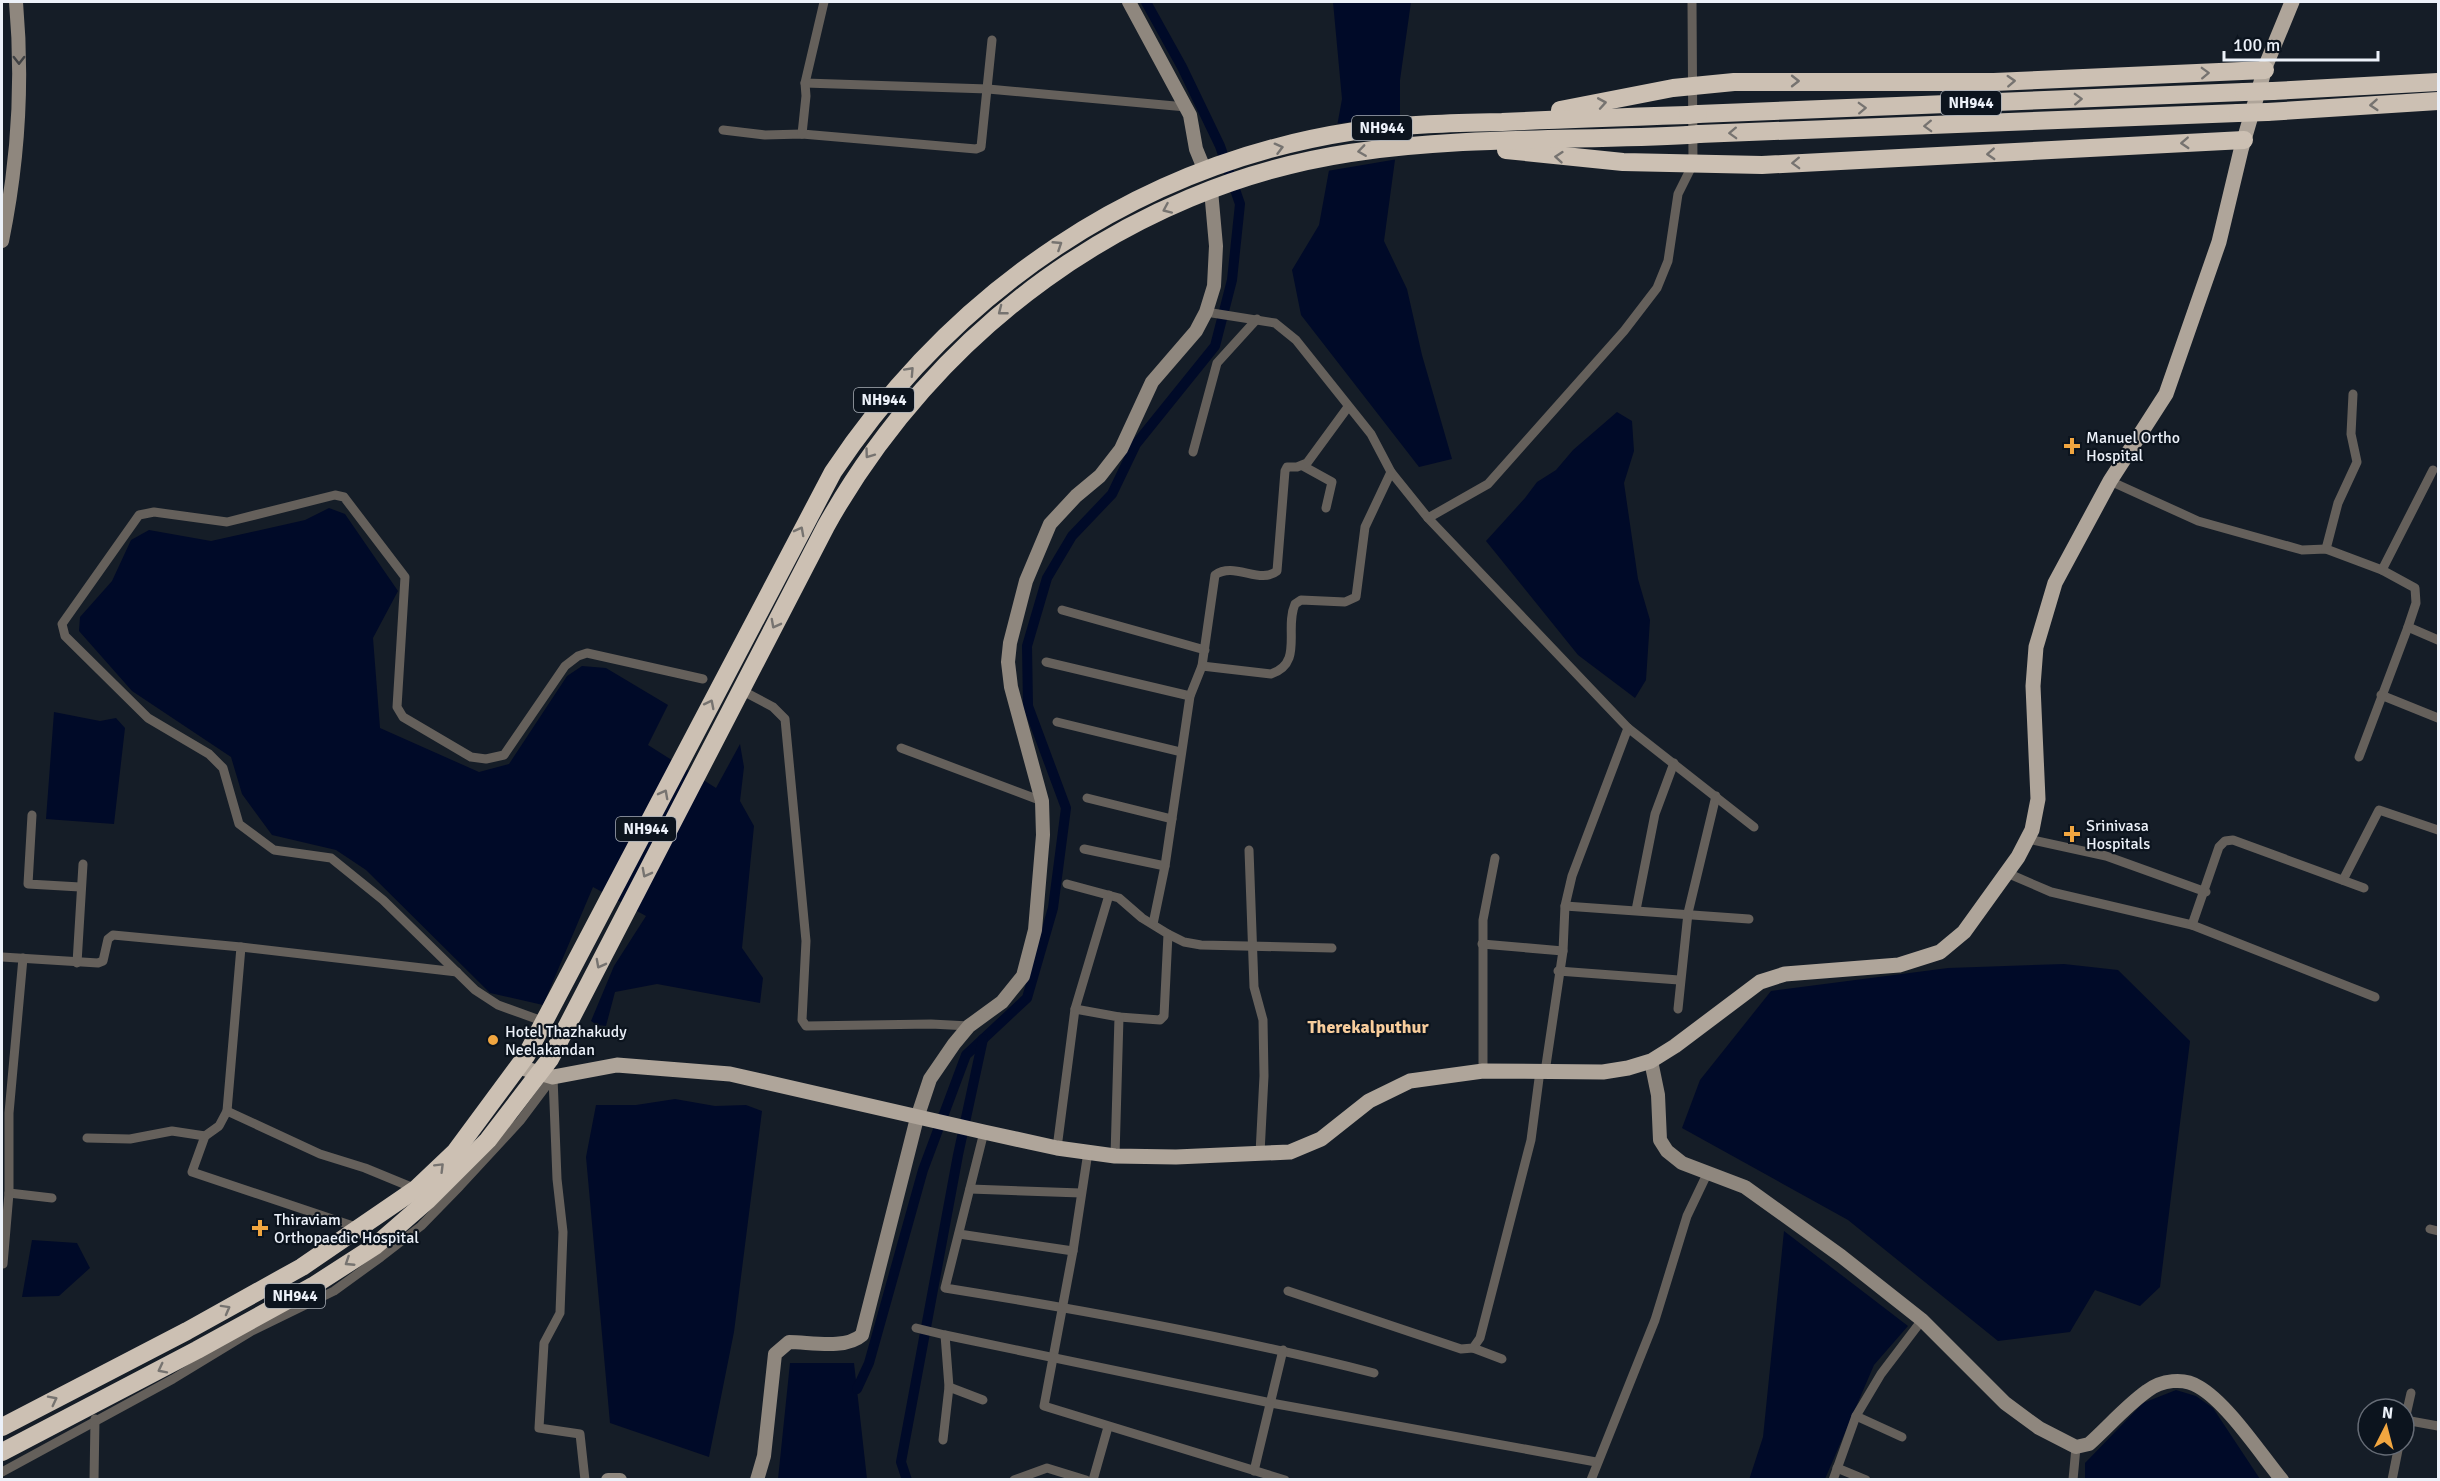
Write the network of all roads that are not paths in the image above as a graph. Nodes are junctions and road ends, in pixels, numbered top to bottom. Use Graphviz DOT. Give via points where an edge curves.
graph roads {
  1 [pos="16,2"];
  2 [pos="824,2"];
  3 [pos="1129,2"];
  4 [pos="1692,2"];
  5 [pos="2292,2"];
  6 [pos="993,40"];
  7 [pos="2265,70"];
  8 [pos="2435,82"];
  9 [pos="805,83"];
  10 [pos="1693,85"];
  11 [pos="988,89"];
  12 [pos="2436,101"];
  13 [pos="1186,107"];
  14 [pos="1482,122"];
  15 [pos="723,130"];
  16 [pos="802,134"];
  17 [pos="2244,140"];
  18 [pos="1467,143"];
  19 [pos="1693,164"];
  20 [pos="1210,170"];
  21 [pos="1216,188"];
  22 [pos="2,241"];
  23 [pos="1213,312"];
  24 [pos="1257,319"];
  25 [pos="2354,394"];
  26 [pos="1348,407"];
  27 [pos="1193,452"];
  28 [pos="1303,466"];
  29 [pos="2433,470"];
  30 [pos="1391,472"];
  31 [pos="2110,481"];
  32 [pos="1326,508"];
  33 [pos="1428,518"];
  34 [pos="2326,549"];
  35 [pos="2382,570"];
  36 [pos="1062,610"];
  37 [pos="2408,627"];
  38 [pos="2439,640"];
  39 [pos="1205,650"];
  40 [pos="1046,662"];
  41 [pos="1202,666"];
  42 [pos="703,679"];
  43 [pos="741,690"];
  44 [pos="2381,694"];
  45 [pos="1190,696"];
  46 [pos="2439,718"];
  47 [pos="1057,722"];
  48 [pos="1628,728"];
  49 [pos="901,748"];
  50 [pos="1181,752"];
  51 [pos="2359,757"];
  52 [pos="1674,763"];
  53 [pos="1716,796"];
  54 [pos="1087,798"];
  55 [pos="1042,801"];
  56 [pos="32,815"];
  57 [pos="1172,819"];
  58 [pos="1754,827"];
  59 [pos="2439,830"];
  60 [pos="2028,839"];
  61 [pos="1084,849"];
  62 [pos="1249,850"];
  63 [pos="1495,858"];
  64 [pos="82,864"];
  65 [pos="1165,866"];
  66 [pos="2007,873"];
  67 [pos="2343,880"];
  68 [pos="1067,884"];
  69 [pos="80,887"];
  70 [pos="2364,888"];
  71 [pos="2206,892"];
  72 [pos="1109,895"];
  73 [pos="1565,906"];
  74 [pos="1636,910"];
  75 [pos="1688,913"];
  76 [pos="1749,919"];
  77 [pos="1153,924"];
  78 [pos="2192,925"];
  79 [pos="1168,934"];
  80 [pos="1482,944"];
  81 [pos="241,946"];
  82 [pos="1251,947"];
  83 [pos="1332,948"];
  84 [pos="1563,951"];
  85 [pos="2,957"];
  86 [pos="23,958"];
  87 [pos="77,963"];
  88 [pos="456,972"];
  89 [pos="1558,972"];
  90 [pos="1679,980"];
  91 [pos="2375,997"];
  92 [pos="1075,1009"];
  93 [pos="1678,1009"];
  94 [pos="1119,1017"];
  95 [pos="545,1022"];
  96 [pos="969,1026"];
  97 [pos="1651,1061"];
  98 [pos="519,1067"];
  99 [pos="1483,1071"];
  100 [pos="1543,1072"];
  101 [pos="546,1076"];
  102 [pos="227,1110"];
  103 [pos="5,1113"];
  104 [pos="922,1119"];
  105 [pos="979,1131"];
  106 [pos="205,1136"];
  107 [pos="87,1138"];
  108 [pos="1058,1148"];
  109 [pos="1088,1152"];
  110 [pos="1260,1153"];
  111 [pos="1115,1156"];
  112 [pos="1708,1172"];
  113 [pos="416,1189"];
  114 [pos="970,1189"];
  115 [pos="9,1193"];
  116 [pos="1081,1193"];
  117 [pos="52,1198"];
  118 [pos="362,1229"];
  119 [pos="959,1234"];
  120 [pos="1073,1251"];
  121 [pos="3,1264"];
  122 [pos="1288,1291"];
  123 [pos="1063,1307"];
  124 [pos="1922,1320"];
  125 [pos="916,1328"];
  126 [pos="945,1335"];
  127 [pos="1473,1348"];
  128 [pos="1283,1350"];
  129 [pos="1053,1358"];
  130 [pos="1502,1359"];
  131 [pos="1374,1373"];
  132 [pos="950,1388"];
  133 [pos="2411,1393"];
  134 [pos="2410,1397"];
  135 [pos="983,1400"];
  136 [pos="1271,1403"];
  137 [pos="1856,1416"];
  138 [pos="95,1419"];
  139 [pos="2416,1423"];
  140 [pos="2439,1426"];
  141 [pos="2,1427"];
  142 [pos="1108,1427"];
  143 [pos="1902,1437"];
  144 [pos="943,1440"];
  145 [pos="2076,1447"];
  146 [pos="2,1452"];
  147 [pos="2397,1457"];
  148 [pos="1596,1462"];
  149 [pos="1837,1468"];
  150 [pos="1254,1471"];
  151 [pos="2,1472"];
  152 [pos="94,1479"];
  153 [pos="585,1479"];
  154 [pos="608,1479"];
  155 [pos="620,1479"];
  156 [pos="757,1479"];
  157 [pos="1014,1479"];
  158 [pos="1086,1479"];
  159 [pos="1093,1479"];
  160 [pos="1285,1479"];
  161 [pos="1591,1479"];
  162 [pos="1833,1479"];
  163 [pos="1866,1479"];
  164 [pos="2073,1479"];
  165 [pos="2282,1479"];
  166 [pos="2392,1479"];
  1 -- 22 [label="street, one-way" via="17,124"];
  2 -- 9 [label="street"];
  3 -- 13 [label="street"];
  4 -- 10 [label="street"];
  5 -- 7 [label="main road"];
  6 -- 11 [label="street"];
  10 -- 7 [label="highway, one-way" via="1994,82"];
  7 -- 17 [label="main road"];
  14 -- 8 [label="highway, NH944 / NH944, one-way, bridge"];
  9 -- 11 [label="street"];
  9 -- 16 [label="street"];
  14 -- 10 [label="highway, one-way"];
  10 -- 19 [label="street"];
  11 -- 13 [label="street"];
  11 -- 16 [label="street" via="981,147 976,149"];
  12 -- 18 [label="highway, NH944 / NH944, one-way, bridge" via="2267,112"];
  13 -- 20 [label="street" via="1196,149"];
  20 -- 14 [label="highway, NH944 / NH944, one-way" via="1323,137 1379,128"];
  15 -- 16 [label="street"];
  17 -- 19 [label="highway, one-way" via="1841,162"];
  17 -- 31 [label="main road" via="2219,242 2166,394"];
  19 -- 18 [label="highway, one-way" via="1539,155"];
  18 -- 21 [label="highway, NH944 / NH944, one-way" via="1400,146 1326,157"];
  19 -- 33 [label="street" via="1677,194 1668,261 1657,288 1624,331 1488,484"];
  95 -- 20 [label="highway, NH944 / NH944, one-way" via="821,492 851,444 906,376 983,300 1038,258 1112,214"];
  21 -- 23 [label="street"];
  21 -- 43 [label="highway, NH944 / NH944, one-way" via="1125,229 1063,266 991,319 937,373 862,464"];
  23 -- 24 [label="street"];
  23 -- 55 [label="street" via="1152,382 1121,449 1100,476 1050,524 1026,581 1008,662 1011,687"];
  24 -- 26 [label="street" via="1275,323 1296,340"];
  24 -- 27 [label="street" via="1217,363"];
  25 -- 34 [label="street" via="2351,434 2356,462 2338,503"];
  26 -- 28 [label="street"];
  26 -- 30 [label="street" via="1371,434"];
  28 -- 32 [label="street" via="1332,482"];
  28 -- 39 [label="street" via="1287,467 1285,471 1277,571 1264,575 1229,569 1215,575"];
  29 -- 35 [label="street"];
  30 -- 33 [label="street"];
  30 -- 41 [label="street" via="1365,527 1356,597 1345,602 1301,600 1295,604 1288,661 1281,671 1271,674"];
  31 -- 34 [label="street" via="2198,522 2302,550"];
  31 -- 60 [label="main road" via="2055,584 2036,647 2033,686 2038,799"];
  33 -- 48 [label="street"];
  34 -- 35 [label="street"];
  35 -- 37 [label="street" via="2415,588 2416,603"];
  36 -- 39 [label="street"];
  37 -- 38 [label="street"];
  37 -- 44 [label="street"];
  39 -- 41 [label="street"];
  40 -- 45 [label="street"];
  41 -- 45 [label="street"];
  42 -- 88 [label="street" via="587,653 565,666 504,754 486,759 471,756 403,717 398,707 405,577 344,497 335,495 227,522 154,512 139,515 62,624 65,636 148,718 209,754 223,768 239,824 274,850 331,858 383,900"];
  43 -- 96 [label="street" via="773,707 785,719 806,941 802,1020 806,1026"];
  43 -- 101 [label="highway, NH944 / NH944, one-way"];
  44 -- 46 [label="street"];
  44 -- 51 [label="street"];
  45 -- 50 [label="street"];
  47 -- 50 [label="street"];
  48 -- 52 [label="street"];
  48 -- 73 [label="street" via="1572,876"];
  49 -- 55 [label="street"];
  50 -- 57 [label="street"];
  52 -- 53 [label="street"];
  52 -- 74 [label="street" via="1654,814"];
  53 -- 58 [label="street"];
  53 -- 75 [label="street"];
  54 -- 57 [label="street"];
  55 -- 96 [label="street" via="1035,930 1023,976 1002,1002"];
  56 -- 69 [label="street" via="28,884"];
  57 -- 65 [label="street"];
  59 -- 67 [label="street" via="2379,810"];
  60 -- 66 [label="main road"];
  60 -- 71 [label="street" via="2106,856"];
  61 -- 65 [label="street"];
  62 -- 82 [label="street"];
  63 -- 80 [label="street" via="1486,897"];
  64 -- 69 [label="street"];
  65 -- 77 [label="street"];
  66 -- 78 [label="street" via="2051,892"];
  66 -- 97 [label="main road" via="1964,932 1940,952 1899,965 1785,974 1760,982"];
  67 -- 70 [label="street"];
  67 -- 71 [label="street" via="2229,840 2219,846"];
  68 -- 72 [label="street"];
  69 -- 87 [label="street"];
  71 -- 78 [label="street"];
  72 -- 77 [label="street"];
  72 -- 92 [label="street"];
  73 -- 74 [label="street"];
  73 -- 84 [label="street"];
  74 -- 75 [label="street"];
  75 -- 76 [label="street"];
  75 -- 90 [label="street"];
  77 -- 79 [label="street"];
  78 -- 91 [label="street"];
  79 -- 82 [label="street" via="1201,945"];
  79 -- 94 [label="street" via="1164,1016 1160,1020"];
  80 -- 84 [label="street"];
  80 -- 99 [label="street"];
  81 -- 87 [label="street" via="113,935 108,939 104,961"];
  81 -- 88 [label="street"];
  81 -- 102 [label="street"];
  82 -- 83 [label="street"];
  82 -- 110 [label="street" via="1254,987 1263,1020"];
  84 -- 89 [label="street"];
  85 -- 86 [label="street"];
  86 -- 87 [label="street"];
  86 -- 103 [label="street"];
  88 -- 95 [label="street" via="498,1005"];
  89 -- 90 [label="street"];
  89 -- 100 [label="street"];
  90 -- 93 [label="street"];
  92 -- 94 [label="street"];
  92 -- 108 [label="street"];
  94 -- 111 [label="street"];
  95 -- 98 [label="highway, NH944 / NH944"];
  96 -- 104 [label="street" via="930,1079"];
  97 -- 100 [label="main road" via="1603,1072"];
  97 -- 112 [label="street" via="1658,1095 1660,1140 1682,1163"];
  98 -- 101 [label="main road"];
  113 -- 98 [label="highway, NH944, one-way" via="455,1152"];
  99 -- 100 [label="main road"];
  99 -- 110 [label="main road" via="1410,1081 1369,1101 1321,1139 1290,1152"];
  100 -- 127 [label="street" via="1531,1140 1480,1338"];
  101 -- 104 [label="main road" via="617,1065 730,1074"];
  101 -- 138 [label="street" via="520,1121 421,1226 381,1257 334,1291 252,1331 173,1379"];
  101 -- 146 [label="highway, NH944, one-way" via="428,1200 375,1246 216,1340"];
  101 -- 153 [label="street" via="563,1244 560,1313 544,1342 539,1428 580,1434"];
  102 -- 106 [label="street" via="219,1126"];
  102 -- 113 [label="street" via="320,1154"];
  103 -- 115 [label="street"];
  104 -- 105 [label="main road"];
  104 -- 156 [label="street" via="862,1335 855,1341 841,1343 789,1342 775,1354 764,1456"];
  105 -- 108 [label="main road"];
  105 -- 114 [label="street"];
  106 -- 107 [label="street" via="172,1131 130,1139"];
  106 -- 118 [label="street" via="192,1172"];
  108 -- 109 [label="main road"];
  109 -- 111 [label="main road"];
  109 -- 116 [label="street"];
  110 -- 111 [label="main road"];
  112 -- 124 [label="street" via="1745,1187"];
  112 -- 148 [label="street" via="1687,1216 1655,1320"];
  113 -- 118 [label="highway, NH944"];
  114 -- 116 [label="street"];
  114 -- 119 [label="street"];
  115 -- 117 [label="street"];
  115 -- 121 [label="street"];
  116 -- 120 [label="street"];
  141 -- 118 [label="highway, NH944, one-way" via="187,1331"];
  119 -- 120 [label="street"];
  119 -- 123 [label="street" via="945,1288"];
  120 -- 123 [label="street"];
  122 -- 127 [label="street" via="1461,1349"];
  123 -- 128 [label="street"];
  123 -- 129 [label="street"];
  124 -- 137 [label="street" via="1881,1374"];
  124 -- 145 [label="street" via="2005,1403 2039,1428"];
  125 -- 126 [label="street"];
  126 -- 129 [label="street"];
  126 -- 132 [label="street"];
  127 -- 130 [label="street"];
  128 -- 131 [label="street"];
  128 -- 136 [label="street"];
  129 -- 136 [label="street"];
  129 -- 142 [label="street" via="1044,1407"];
  132 -- 135 [label="street"];
  132 -- 144 [label="street"];
  133 -- 134 [label="street"];
  136 -- 148 [label="street"];
  136 -- 150 [label="street"];
  137 -- 143 [label="street"];
  137 -- 149 [label="street"];
  138 -- 151 [label="street"];
  138 -- 152 [label="street"];
  139 -- 140 [label="street"];
  142 -- 150 [label="street"];
  142 -- 159 [label="street"];
  145 -- 164 [label="street"];
  145 -- 165 [label="street" via="2089,1444 2147,1390 2183,1381 2198,1386 2216,1400"];
  147 -- 166 [label="street"];
  148 -- 161 [label="street"];
  149 -- 162 [label="street"];
  149 -- 163 [label="street"];
  150 -- 160 [label="street"];
  154 -- 155 [label="street"];
  157 -- 158 [label="street" via="1047,1468"];
}
